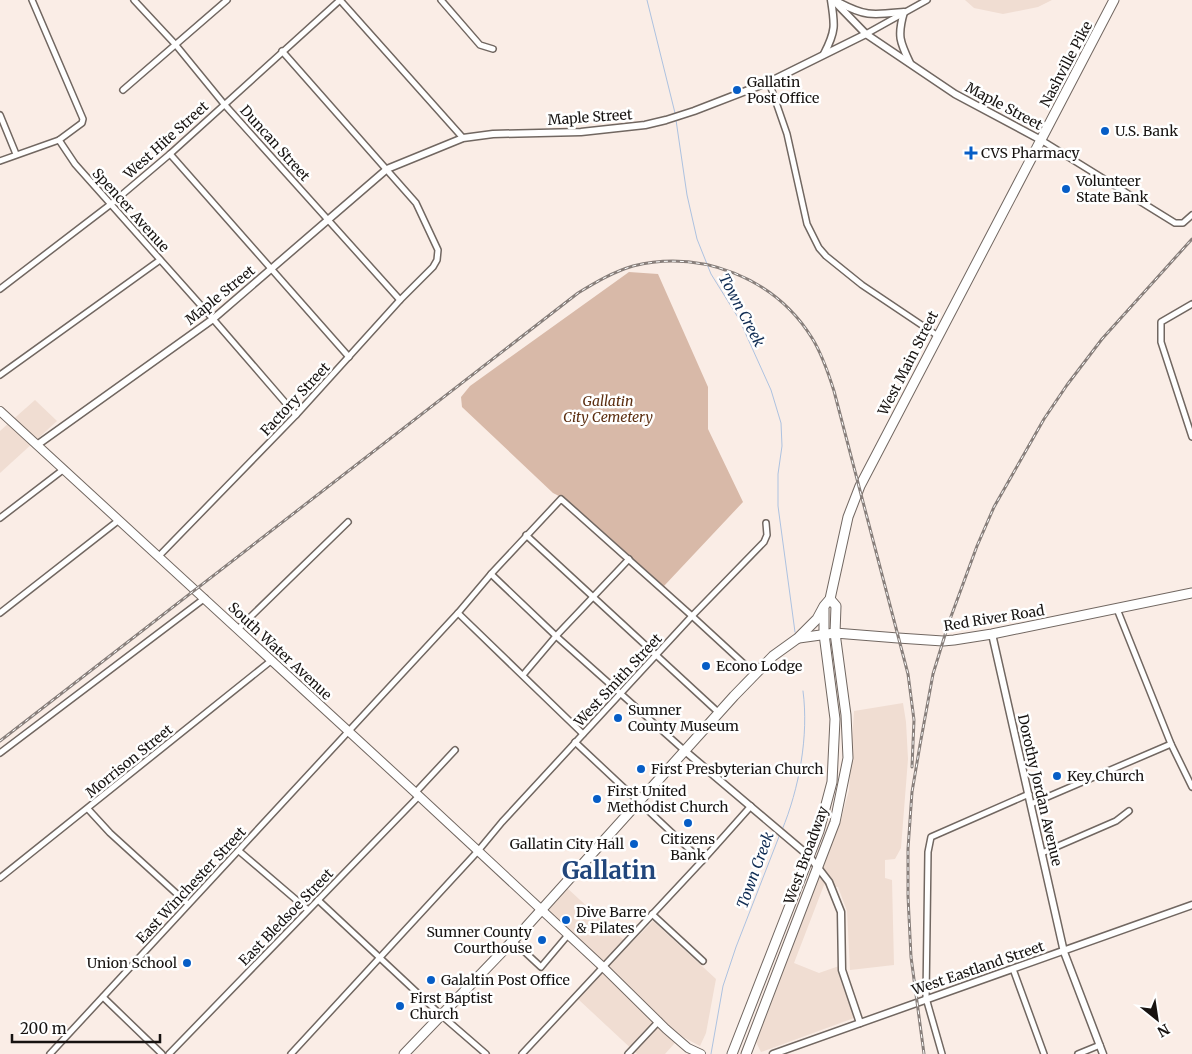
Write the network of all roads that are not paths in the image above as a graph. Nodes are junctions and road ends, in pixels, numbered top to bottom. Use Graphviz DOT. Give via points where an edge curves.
graph roads {
  1 [pos="32,0"];
  2 [pos="134,0"];
  3 [pos="226,0"];
  4 [pos="340,0"];
  5 [pos="441,0"];
  6 [pos="833,0"];
  7 [pos="927,0"];
  8 [pos="1114,0"];
  9 [pos="904,12"];
  10 [pos="866,34"];
  11 [pos="174,44"];
  12 [pos="493,49"];
  13 [pos="282,51"];
  14 [pos="824,54"];
  15 [pos="910,64"];
  16 [pos="769,82"];
  17 [pos="123,90"];
  18 [pos="224,104"];
  19 [pos="0,115"];
  20 [pos="463,138"];
  21 [pos="59,140"];
  22 [pos="1041,140"];
  23 [pos="16,154"];
  24 [pos="170,154"];
  25 [pos="0,161"];
  26 [pos="387,169"];
  27 [pos="111,204"];
  28 [pos="1192,215"];
  29 [pos="328,218"];
  30 [pos="160,260"];
  31 [pos="271,268"];
  32 [pos="0,289"];
  33 [pos="400,300"];
  34 [pos="1192,304"];
  35 [pos="213,318"];
  36 [pos="938,336"];
  37 [pos="349,357"];
  38 [pos="0,375"];
  39 [pos="296,415"];
  40 [pos="2,416"];
  41 [pos="1192,437"];
  42 [pos="37,445"];
  43 [pos="64,469"];
  44 [pos="0,518"];
  45 [pos="120,520"];
  46 [pos="348,522"];
  47 [pos="766,523"];
  48 [pos="526,536"];
  49 [pos="159,556"];
  50 [pos="629,559"];
  51 [pos="491,574"];
  52 [pos="1192,593"];
  53 [pos="204,598"];
  54 [pos="592,598"];
  55 [pos="830,599"];
  56 [pos="824,606"];
  57 [pos="1116,609"];
  58 [pos="0,613"];
  59 [pos="458,613"];
  60 [pos="692,616"];
  61 [pos="238,629"];
  62 [pos="834,633"];
  63 [pos="824,634"];
  64 [pos="992,634"];
  65 [pos="556,636"];
  66 [pos="798,638"];
  67 [pos="657,655"];
  68 [pos="272,660"];
  69 [pos="755,674"];
  70 [pos="523,675"];
  71 [pos="621,693"];
  72 [pos="719,714"];
  73 [pos="348,732"];
  74 [pos="583,734"];
  75 [pos="575,742"];
  76 [pos="1171,744"];
  77 [pos="455,750"];
  78 [pos="685,751"];
  79 [pos="848,752"];
  80 [pos="0,753"];
  81 [pos="834,753"];
  82 [pos="1192,788"];
  83 [pos="417,794"];
  84 [pos="1029,794"];
  85 [pos="639,801"];
  86 [pos="1031,804"];
  87 [pos="751,806"];
  88 [pos="88,809"];
  89 [pos="1129,811"];
  90 [pos="238,851"];
  91 [pos="478,851"];
  92 [pos="1042,853"];
  93 [pos="809,856"];
  94 [pos="702,861"];
  95 [pos="818,867"];
  96 [pos="0,878"];
  97 [pos="318,900"];
  98 [pos="188,904"];
  99 [pos="1192,905"];
  100 [pos="308,910"];
  101 [pos="541,911"];
  102 [pos="652,914"];
  103 [pos="568,935"];
  104 [pos="513,941"];
  105 [pos="1064,952"];
  106 [pos="380,958"];
  107 [pos="703,961"];
  108 [pos="603,967"];
  109 [pos="1013,969"];
  110 [pos="103,997"];
  111 [pos="926,998"];
  112 [pos="441,1015"];
  113 [pos="659,1021"];
  114 [pos="860,1023"];
  115 [pos="1100,1045"];
  116 [pos="50,1054"];
  117 [pos="162,1054"];
  118 [pos="170,1054"];
  119 [pos="291,1054"];
  120 [pos="404,1054"];
  121 [pos="486,1054"];
  122 [pos="522,1054"];
  123 [pos="628,1054"];
  124 [pos="699,1054"];
  125 [pos="732,1054"];
  126 [pos="746,1054"];
  127 [pos="773,1054"];
  128 [pos="942,1054"];
  129 [pos="1044,1054"];
  130 [pos="1078,1054"];
  131 [pos="1103,1054"];
  1 -- 21 [label="street" via="83,119 79,127"];
  2 -- 11 [label="street, Duncan Street"];
  3 -- 11 [label="street"];
  4 -- 13 [label="street, West Hite Street"];
  4 -- 20 [label="street"];
  5 -- 12 [label="street" via="480,45"];
  6 -- 9 [label="street" via="867,14"];
  6 -- 10 [label="street"];
  6 -- 14 [label="street" via="835,29"];
  7 -- 9 [label="street"];
  8 -- 22 [label="main road, Nashville Pike"];
  9 -- 10 [label="street"];
  9 -- 15 [label="street" via="899,30"];
  10 -- 14 [label="street, Maple Street"];
  10 -- 15 [label="street, Maple Street"];
  11 -- 17 [label="street"];
  11 -- 18 [label="street, Duncan Street"];
  13 -- 18 [label="street, West Hite Street"];
  13 -- 26 [label="street"];
  14 -- 16 [label="street, Maple Street"];
  15 -- 22 [label="street, Maple Street" via="954,94"];
  16 -- 20 [label="street, Maple Street" via="685,114 645,125"];
  16 -- 36 [label="street" via="787,134 807,224 819,248 862,285"];
  18 -- 24 [label="street, West Hite Street"];
  18 -- 29 [label="street, Duncan Street"];
  19 -- 23 [label="street"];
  20 -- 26 [label="street, Maple Street"];
  21 -- 23 [label="street"];
  21 -- 27 [label="street, Spencer Avenue" via="75,164"];
  22 -- 28 [label="street, Maple Street" via="1176,223 1183,223"];
  22 -- 36 [label="main road, West Main Street"];
  23 -- 25 [label="street"];
  24 -- 27 [label="street, West Hite Street"];
  24 -- 31 [label="street"];
  26 -- 29 [label="street, Maple Street"];
  26 -- 33 [label="street, Factory Street" via="416,203 438,250 433,267"];
  27 -- 30 [label="street, Spencer Avenue"];
  27 -- 32 [label="street, West Hite Street"];
  29 -- 31 [label="street, Maple Street"];
  29 -- 33 [label="street, Duncan Street"];
  30 -- 35 [label="street, Spencer Avenue"];
  30 -- 38 [label="street"];
  31 -- 35 [label="street, Maple Street"];
  31 -- 37 [label="street"];
  33 -- 37 [label="street, Factory Street"];
  34 -- 41 [label="street" via="1161,322 1161,342"];
  35 -- 39 [label="street, Spencer Avenue"];
  35 -- 42 [label="street, Maple Street"];
  36 -- 55 [label="main road, West Main Street" via="850,509"];
  37 -- 39 [label="street, Factory Street"];
  39 -- 49 [label="street, Factory Street"];
  40 -- 42 [label="main road, South Water Avenue"];
  42 -- 43 [label="main road, South Water Avenue"];
  43 -- 44 [label="street"];
  43 -- 45 [label="main road, South Water Avenue"];
  45 -- 49 [label="main road, South Water Avenue"];
  45 -- 58 [label="street"];
  46 -- 61 [label="street"];
  47 -- 60 [label="street, West Smith Street" via="764,542"];
  48 -- 50 [label="street, East Winchester Street" via="561,499"];
  48 -- 51 [label="street, East Winchester Street"];
  48 -- 54 [label="street"];
  49 -- 53 [label="main road, South Water Avenue"];
  50 -- 54 [label="street"];
  50 -- 60 [label="street"];
  51 -- 59 [label="street, East Winchester Street"];
  51 -- 65 [label="street"];
  52 -- 57 [label="main road, Red River Road"];
  53 -- 61 [label="main road, South Water Avenue"];
  53 -- 80 [label="street"];
  54 -- 65 [label="street"];
  54 -- 67 [label="street"];
  55 -- 56 [label="main road, West Main Street"];
  55 -- 62 [label="main road, West Broadway" via="836,606"];
  56 -- 63 [label="main road"];
  56 -- 66 [label="main road, West Main Street" via="817,619"];
  57 -- 64 [label="main road, Red River Road"];
  57 -- 76 [label="street"];
  59 -- 70 [label="street"];
  59 -- 73 [label="street, East Winchester Street"];
  60 -- 67 [label="street, West Smith Street"];
  60 -- 69 [label="street"];
  61 -- 68 [label="main road, South Water Avenue"];
  62 -- 63 [label="main road, Red River Road"];
  62 -- 64 [label="main road, Red River Road" via="943,641"];
  62 -- 79 [label="main road, West Broadway"];
  63 -- 66 [label="main road, Red River Road"];
  63 -- 81 [label="main road" via="835,719"];
  64 -- 84 [label="street, Dorothy Jordan Avenue"];
  65 -- 70 [label="street"];
  65 -- 71 [label="street"];
  66 -- 69 [label="main road" via="777,652"];
  67 -- 71 [label="street, West Smith Street"];
  67 -- 72 [label="street"];
  68 -- 73 [label="main road, South Water Avenue"];
  68 -- 88 [label="street, Morrison Street"];
  69 -- 72 [label="main road"];
  70 -- 74 [label="street"];
  71 -- 74 [label="street, West Smith Street"];
  71 -- 78 [label="street"];
  72 -- 78 [label="main road"];
  73 -- 83 [label="main road, South Water Avenue"];
  73 -- 90 [label="street, East Winchester Street"];
  74 -- 75 [label="street, West Smith Street"];
  75 -- 85 [label="street"];
  75 -- 91 [label="street, West Smith Street"];
  76 -- 82 [label="street"];
  76 -- 86 [label="street"];
  77 -- 83 [label="street, East Bledsoe Street"];
  78 -- 85 [label="main road"];
  78 -- 87 [label="street"];
  79 -- 81 [label="main road"];
  79 -- 95 [label="main road, West Broadway" via="835,822"];
  81 -- 93 [label="main road" via="832,782"];
  83 -- 91 [label="main road, South Water Avenue"];
  83 -- 97 [label="street, East Bledsoe Street"];
  84 -- 86 [label="street, Dorothy Jordan Avenue"];
  84 -- 111 [label="street" via="931,836 928,852"];
  85 -- 94 [label="street"];
  85 -- 101 [label="main road"];
  86 -- 92 [label="street, Dorothy Jordan Avenue"];
  87 -- 93 [label="street"];
  87 -- 94 [label="street"];
  88 -- 96 [label="street, Morrison Street"];
  88 -- 98 [label="street"];
  89 -- 92 [label="street" via="1116,821"];
  90 -- 98 [label="street, East Winchester Street"];
  90 -- 100 [label="street"];
  91 -- 101 [label="main road, South Water Avenue"];
  91 -- 106 [label="street, West Smith Street"];
  92 -- 105 [label="street, Dorothy Jordan Avenue"];
  93 -- 95 [label="street"];
  93 -- 125 [label="main road, West Broadway"];
  94 -- 102 [label="street"];
  95 -- 114 [label="street" via="829,882 841,912 842,970"];
  95 -- 126 [label="main road, West Broadway"];
  97 -- 100 [label="street, East Bledsoe Street"];
  97 -- 106 [label="street"];
  98 -- 110 [label="street, East Winchester Street"];
  99 -- 105 [label="street, West Eastland Street"];
  100 -- 118 [label="street, East Bledsoe Street"];
  101 -- 103 [label="main road, South Water Avenue"];
  101 -- 104 [label="main road"];
  102 -- 107 [label="street"];
  102 -- 108 [label="street"];
  103 -- 104 [label="street" via="541,966"];
  103 -- 108 [label="main road, South Water Avenue"];
  104 -- 112 [label="main road"];
  105 -- 109 [label="street, West Eastland Street"];
  105 -- 115 [label="street, Dorothy Jordan Avenue"];
  106 -- 112 [label="street"];
  106 -- 119 [label="street, West Smith Street"];
  108 -- 113 [label="main road, South Water Avenue"];
  108 -- 122 [label="street"];
  109 -- 111 [label="street, West Eastland Street"];
  109 -- 129 [label="street"];
  110 -- 116 [label="street, East Winchester Street"];
  110 -- 117 [label="street"];
  111 -- 114 [label="street, West Eastland Street"];
  111 -- 128 [label="street"];
  112 -- 120 [label="main road"];
  112 -- 121 [label="street"];
  113 -- 123 [label="street"];
  113 -- 124 [label="main road, South Water Avenue"];
  114 -- 127 [label="street, West Eastland Street"];
  115 -- 130 [label="street"];
  115 -- 131 [label="street, Dorothy Jordan Avenue"];
}
